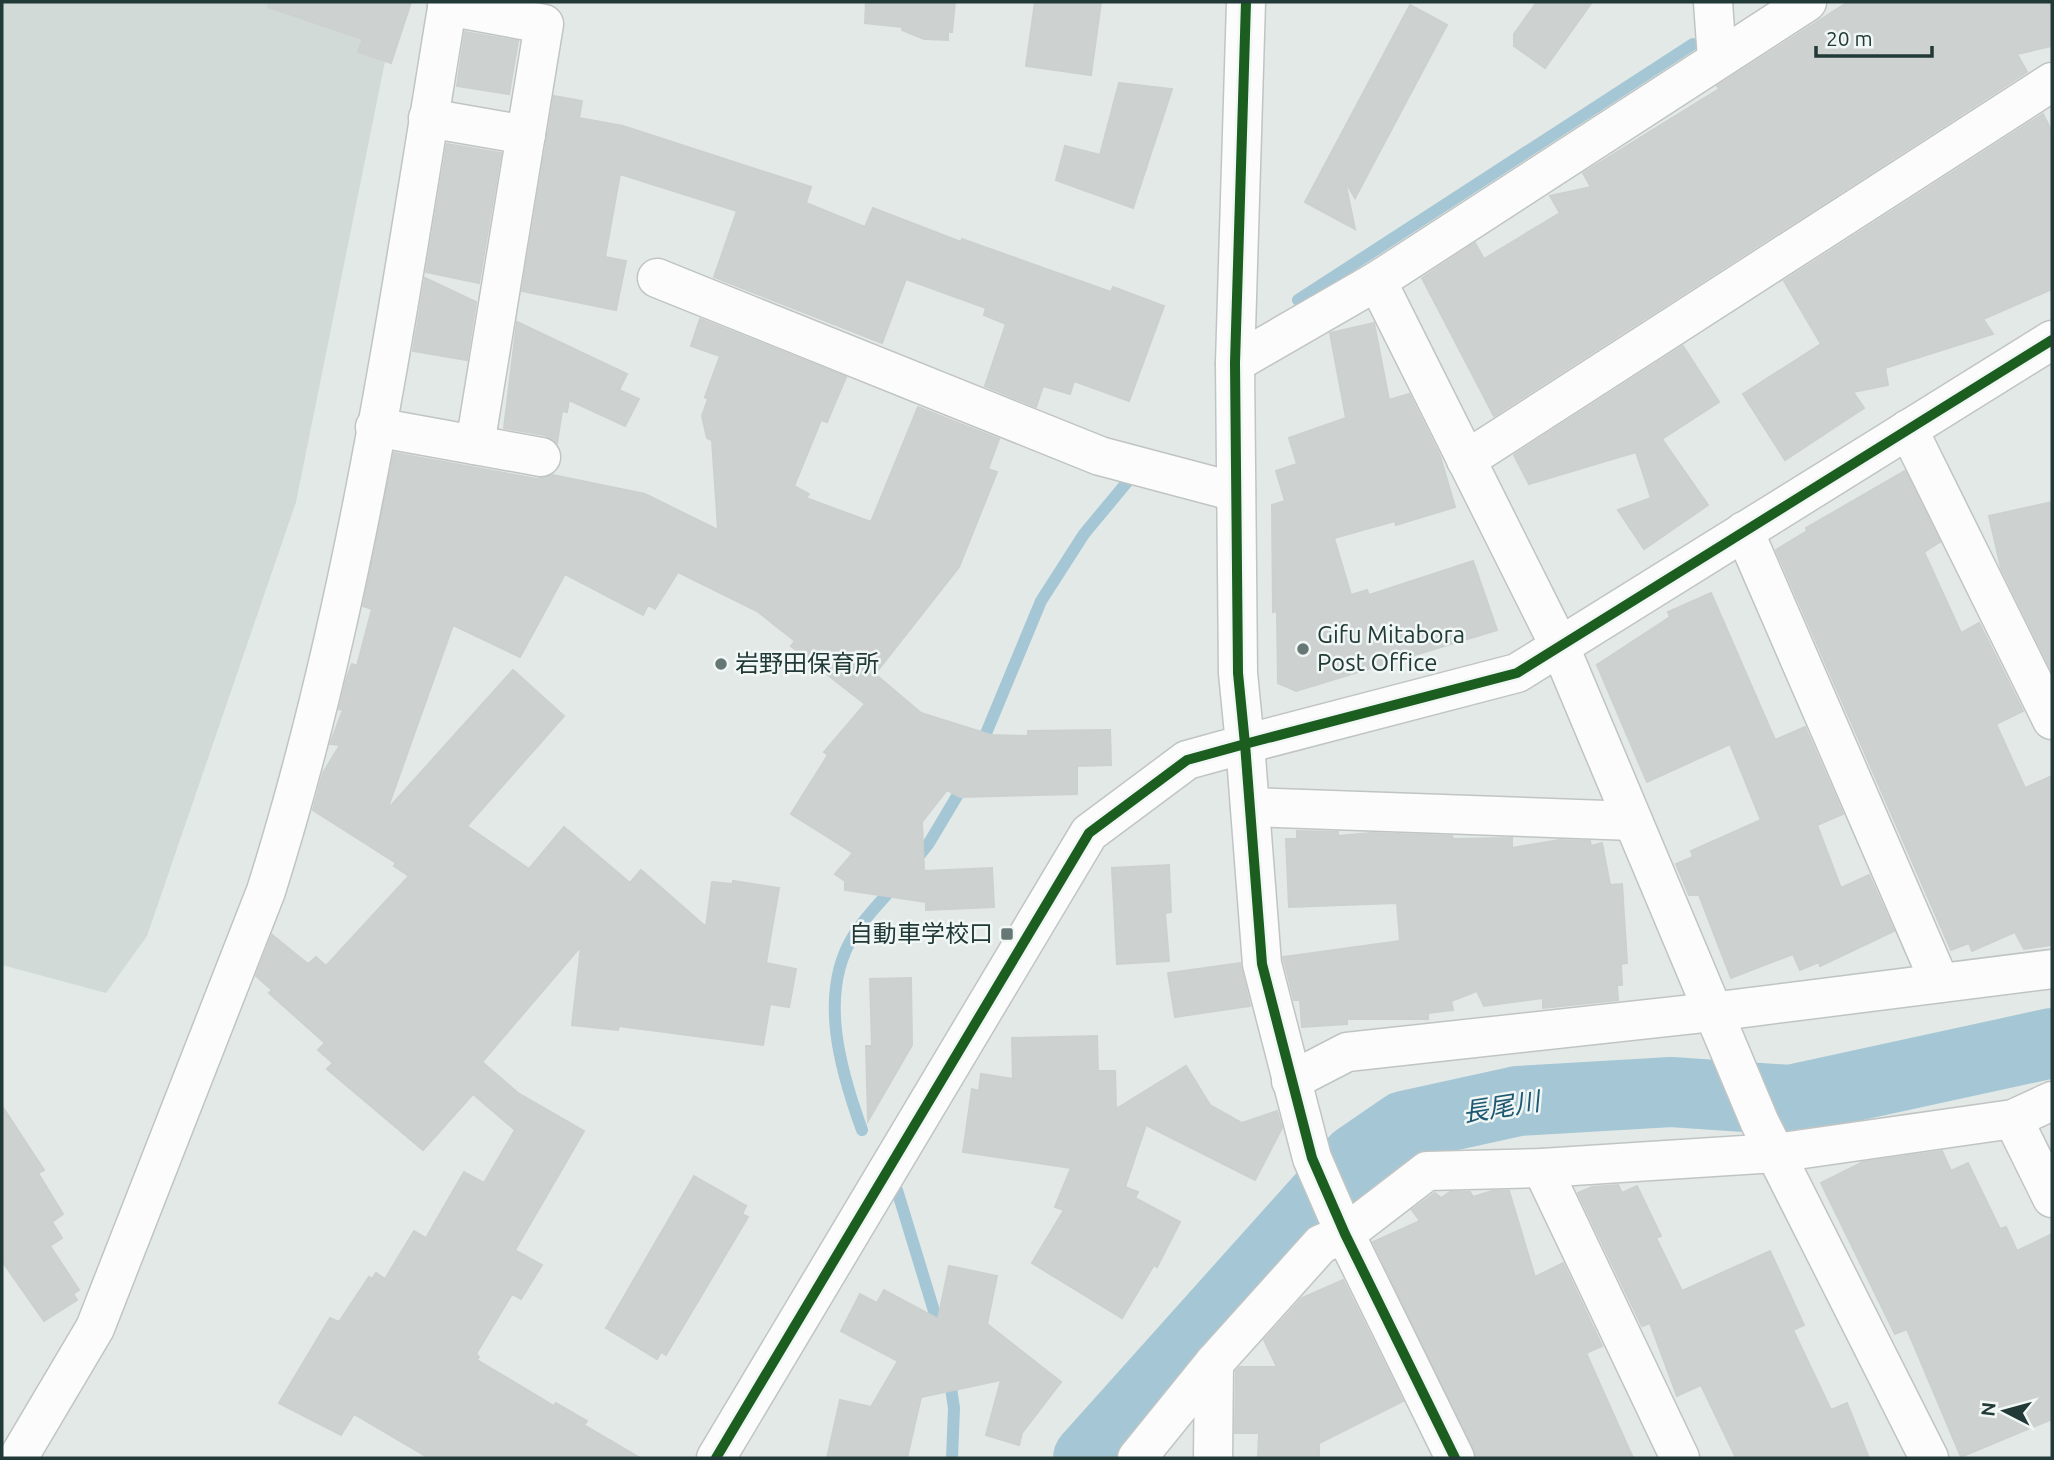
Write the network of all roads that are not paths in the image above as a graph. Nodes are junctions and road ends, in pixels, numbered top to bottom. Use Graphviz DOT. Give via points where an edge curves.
graph roads {
  1 [pos="1246,2"];
  2 [pos="1713,2"];
  3 [pos="1807,2"];
  4 [pos="447,4"];
  5 [pos="1717,59"];
  6 [pos="2052,82"];
  7 [pos="428,118"];
  8 [pos="526,135"];
  9 [pos="657,278"];
  10 [pos="1377,281"];
  11 [pos="2052,340"];
  12 [pos="1235,363"];
  13 [pos="375,426"];
  14 [pos="1908,429"];
  15 [pos="475,445"];
  16 [pos="541,457"];
  17 [pos="1466,460"];
  18 [pos="1236,492"];
  19 [pos="1744,531"];
  20 [pos="1560,647"];
  21 [pos="2052,720"];
  22 [pos="1245,744"];
  23 [pos="1250,807"];
  24 [pos="1633,821"];
  25 [pos="2052,969"];
  26 [pos="1940,983"];
  27 [pos="1712,1012"];
  28 [pos="1291,1081"];
  29 [pos="2052,1101"];
  30 [pos="2013,1119"];
  31 [pos="1767,1138"];
  32 [pos="1542,1168"];
  33 [pos="2052,1198"];
  34 [pos="1339,1223"];
  35 [pos="1214,1363"];
  36 [pos="18,1458"];
  37 [pos="716,1458"];
  38 [pos="1137,1458"];
  39 [pos="1213,1458"];
  40 [pos="1455,1458"];
  41 [pos="1680,1458"];
  42 [pos="1929,1458"];
  1 -- 12 [label="street"];
  2 -- 5 [label="street"];
  3 -- 5 [label="street"];
  4 -- 7 [label="street"];
  4 -- 8 [label="street" via="544,24"];
  5 -- 10 [label="street"];
  6 -- 17 [label="street"];
  7 -- 8 [label="street"];
  7 -- 13 [label="street"];
  8 -- 15 [label="street"];
  9 -- 18 [label="street" via="1100,456"];
  10 -- 12 [label="street"];
  10 -- 17 [label="street"];
  11 -- 14 [label="street"];
  12 -- 18 [label="street"];
  13 -- 15 [label="street"];
  13 -- 36 [label="street" via="342,600 266,891 94,1328"];
  14 -- 19 [label="street"];
  14 -- 21 [label="street"];
  15 -- 16 [label="street"];
  17 -- 20 [label="street"];
  18 -- 22 [label="street" via="1238,674"];
  19 -- 20 [label="street"];
  19 -- 26 [label="street"];
  20 -- 22 [label="street" via="1517,673"];
  20 -- 24 [label="street"];
  22 -- 23 [label="street"];
  22 -- 37 [label="street" via="1187,760 1090,833"];
  23 -- 24 [label="street"];
  23 -- 28 [label="street" via="1262,964"];
  24 -- 27 [label="street"];
  25 -- 26 [label="street"];
  26 -- 27 [label="street"];
  27 -- 28 [label="street" via="1347,1052"];
  27 -- 31 [label="street"];
  28 -- 34 [label="street" via="1312,1158"];
  29 -- 30 [label="street"];
  30 -- 31 [label="street"];
  30 -- 33 [label="street"];
  31 -- 32 [label="street"];
  31 -- 42 [label="street"];
  32 -- 34 [label="street" via="1427,1171"];
  32 -- 41 [label="street"];
  34 -- 35 [label="street"];
  34 -- 40 [label="street"];
  35 -- 38 [label="street"];
  35 -- 39 [label="street"];
}
